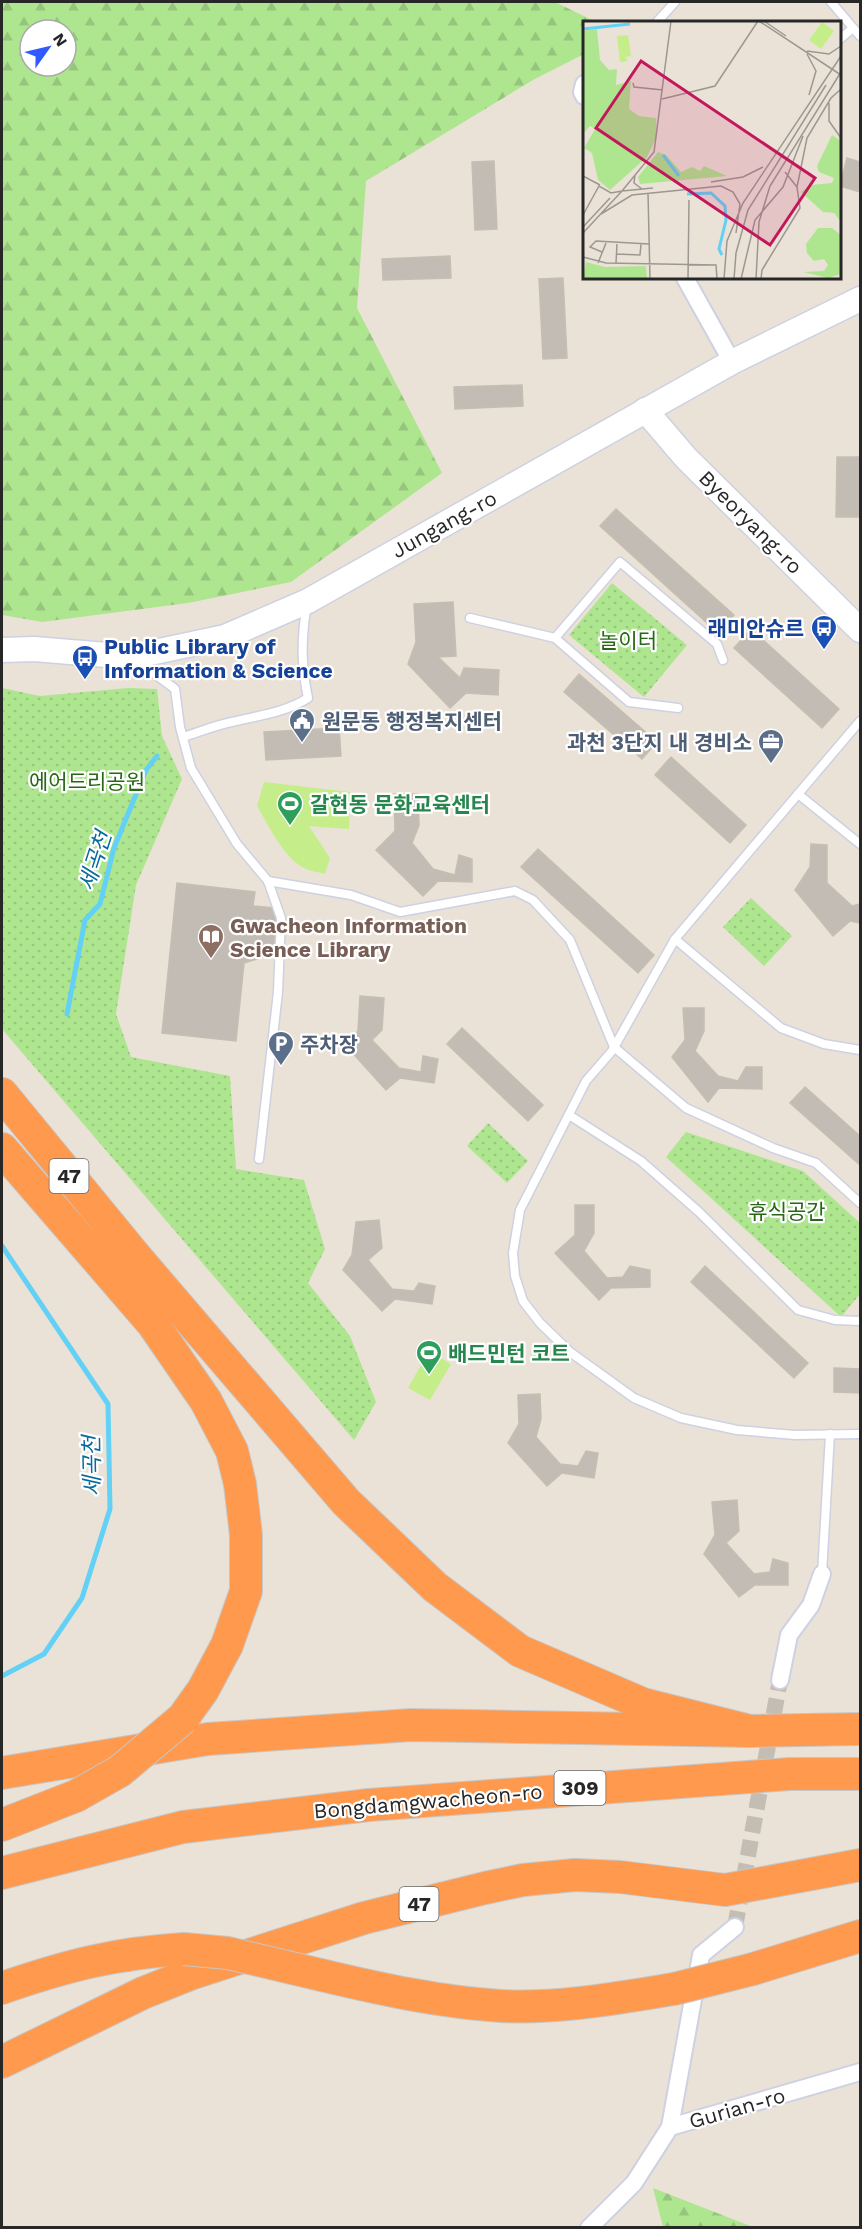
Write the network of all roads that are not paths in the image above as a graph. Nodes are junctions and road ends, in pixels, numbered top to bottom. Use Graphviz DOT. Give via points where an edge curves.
graph roads {
  1 [pos="675,2"];
  2 [pos="831,2"];
  3 [pos="658,21"];
  4 [pos="853,28"];
  5 [pos="861,36"];
  6 [pos="841,38"];
  7 [pos="686,279"];
  8 [pos="861,299"];
  9 [pos="732,362"];
  10 [pos="645,410"];
  11 [pos="308,601"];
  12 [pos="470,618"];
  13 [pos="861,630"];
  14 [pos="555,638"];
  15 [pos="2,650"];
  16 [pos="131,657"];
  17 [pos="723,660"];
  18 [pos="678,708"];
  19 [pos="861,721"];
  20 [pos="183,737"];
  21 [pos="798,794"];
  22 [pos="861,844"];
  23 [pos="268,881"];
  24 [pos="675,939"];
  25 [pos="614,1047"];
  26 [pos="861,1050"];
  27 [pos="2,1094"];
  28 [pos="569,1115"];
  29 [pos="2,1149"];
  30 [pos="259,1159"];
  31 [pos="861,1203"];
  32 [pos="861,1321"];
  33 [pos="830,1434"];
  34 [pos="861,1434"];
  35 [pos="822,1574"];
  36 [pos="780,1680"];
  37 [pos="861,1729"];
  38 [pos="750,1731"];
  39 [pos="2,1773"];
  40 [pos="861,1774"];
  41 [pos="2,1826"];
  42 [pos="861,1865"];
  43 [pos="2,1873"];
  44 [pos="735,1927"];
  45 [pos="861,1936"];
  46 [pos="2,1988"];
  47 [pos="2,2061"];
  48 [pos="861,2072"];
  49 [pos="670,2127"];
  50 [pos="589,2228"];
  1 -- 3 [label="lane"];
  2 -- 4 [label="lane"];
  4 -- 5 [label="lane"];
  4 -- 6 [label="lane"];
  7 -- 9 [label="street"];
  8 -- 9 [label="street, Jungang-ro"];
  9 -- 10 [label="street, Jungang-ro"];
  10 -- 11 [label="street, Jungang-ro"];
  10 -- 13 [label="street, Byeoryang-ro" via="686,458"];
  11 -- 16 [label="street, Jungang-ro" via="225,638"];
  11 -- 20 [label="lane" via="300,640 308,698 285,711"];
  12 -- 14 [label="lane"];
  14 -- 17 [label="lane" via="620,562 717,644"];
  14 -- 18 [label="lane" via="629,702"];
  15 -- 16 [label="street, Jungang-ro"];
  16 -- 20 [label="lane" via="175,689"];
  19 -- 21 [label="lane"];
  20 -- 23 [label="lane" via="191,768 210,804"];
  21 -- 22 [label="lane"];
  21 -- 24 [label="lane"];
  23 -- 25 [label="lane" via="351,895 400,912 515,891 533,900 570,940"];
  23 -- 30 [label="lane" via="281,918 278,992"];
  24 -- 25 [label="lane"];
  24 -- 26 [label="lane" via="781,1028 824,1044"];
  25 -- 28 [label="lane" via="586,1081"];
  25 -- 31 [label="lane" via="686,1108 816,1163"];
  27 -- 38 [label="highway, 47" via="346,1502 435,1587 520,1651 643,1704"];
  28 -- 32 [label="lane" via="641,1161 798,1310 835,1320"];
  28 -- 33 [label="lane" via="520,1210 515,1233 515,1276 524,1301 540,1323 570,1352 634,1398 681,1418 737,1430"];
  29 -- 41 [label="highway, bridge" via="153,1324 206,1401 232,1451 246,1535 246,1591 227,1645 183,1718 120,1772 76,1796"];
  33 -- 34 [label="lane"];
  33 -- 35 [label="lane"];
  35 -- 36 [label="street" via="811,1605 789,1635"];
  37 -- 38 [label="highway, 47"];
  38 -- 39 [label="highway, 47" via="411,1725 208,1739"];
  40 -- 43 [label="highway, Bongdamgwacheon-ro / 309, bridge" via="790,1774 369,1804 183,1827"];
  42 -- 47 [label="highway, 47" via="725,1890 575,1875 485,1888 364,1918 193,1973"];
  44 -- 49 [label="street" via="700,1954"];
  45 -- 46 [label="highway, bridge" via="674,1989 588,2003 502,2006 412,1996 228,1953 184,1949 130,1952 67,1966"];
  48 -- 49 [label="street, Gurian-ro"];
  49 -- 50 [label="street, Gurian-ro" via="634,2183"];
}
